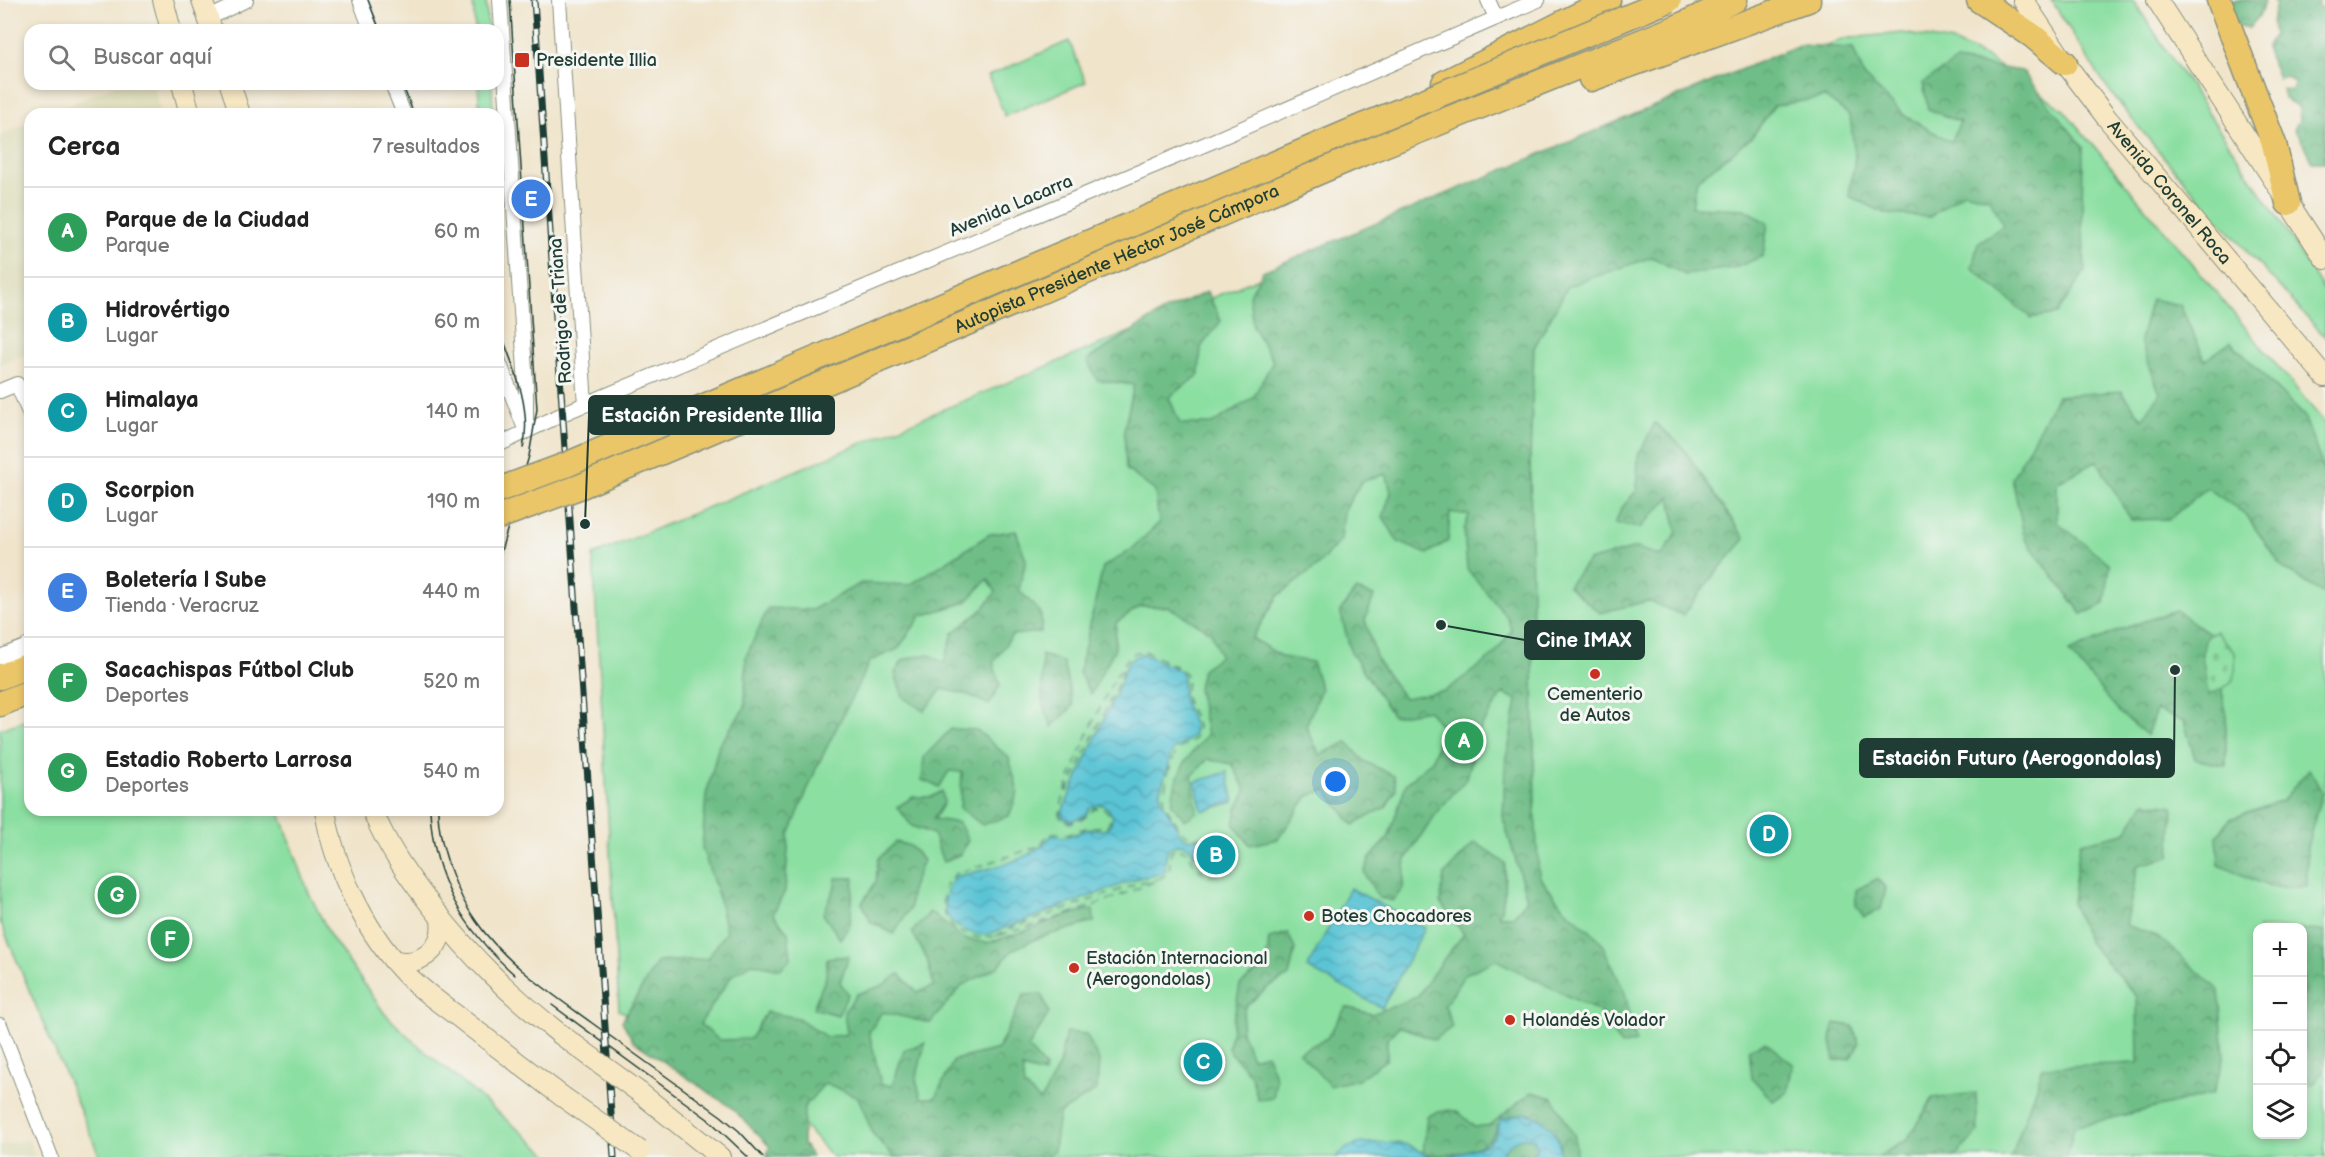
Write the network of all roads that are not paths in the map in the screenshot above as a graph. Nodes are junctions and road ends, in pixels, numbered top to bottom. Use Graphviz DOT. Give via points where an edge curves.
graph roads {
  1 [pos="163,0"];
  2 [pos="246,0"];
  3 [pos="360,0"];
  4 [pos="500,0"];
  5 [pos="560,0"];
  6 [pos="1488,0"];
  7 [pos="1538,0"];
  8 [pos="1608,0"];
  9 [pos="1669,0"];
  10 [pos="1735,0"];
  11 [pos="1979,0"];
  12 [pos="2024,0"];
  13 [pos="2157,0"];
  14 [pos="2219,0"];
  15 [pos="1797,4"];
  16 [pos="208,16"];
  17 [pos="1496,18"];
  18 [pos="169,24"];
  19 [pos="370,24"];
  20 [pos="502,24"];
  21 [pos="504,59"];
  22 [pos="2066,63"];
  23 [pos="184,90"];
  24 [pos="232,90"];
  25 [pos="394,90"];
  26 [pos="189,108"];
  27 [pos="238,108"];
  28 [pos="402,108"];
  29 [pos="1358,128"];
  30 [pos="1360,154"];
  31 [pos="2288,203"];
  32 [pos="2325,259"];
  33 [pos="2300,345"];
  34 [pos="2325,366"];
  35 [pos="504,374"];
  36 [pos="2325,377"];
  37 [pos="0,391"];
  38 [pos="24,401"];
  39 [pos="585,405"];
  40 [pos="526,431"];
  41 [pos="504,442"];
  42 [pos="504,488"];
  43 [pos="504,515"];
  44 [pos="24,647"];
  45 [pos="0,657"];
  46 [pos="24,667"];
  47 [pos="0,677"];
  48 [pos="24,694"];
  49 [pos="0,704"];
  50 [pos="326,816"];
  51 [pos="374,816"];
  52 [pos="440,916"];
  53 [pos="393,960"];
  54 [pos="0,1024"];
  55 [pos="644,1154"];
  56 [pos="51,1157"];
  57 [pos="720,1157"];
  1 -- 18 [label="main road"];
  2 -- 16 [label="street"];
  3 -- 19 [label="street"];
  4 -- 20 [label="street"];
  5 -- 39 [label="street, Rodrigo de Triana"];
  6 -- 17 [label="street"];
  7 -- 17 [label="street, Avenida Lacarra"];
  8 -- 29 [label="highway, bridge"];
  9 -- 29 [label="highway, Autopista Presidente Héctor José Cámpora, bridge"];
  10 -- 30 [label="highway, Autopista Presidente Héctor José Cámpora" via="1675,28"];
  11 -- 22 [label="highway"];
  12 -- 22 [label="main road, Avenida Coronel Roca"];
  13 -- 31 [label="main road"];
  14 -- 31 [label="highway" via="2274,144"];
  15 -- 30 [label="highway" via="1455,129"];
  17 -- 39 [label="street, Avenida Lacarra"];
  21 -- 40 [label="street"];
  22 -- 33 [label="main road, Avenida Coronel Roca" via="2106,117"];
  23 -- 26 [label="main road"];
  24 -- 27 [label="main road"];
  25 -- 28 [label="street"];
  29 -- 42 [label="highway, Autopista Presidente Héctor José Cámpora, bridge" via="566,465"];
  30 -- 43 [label="highway, Autopista Presidente Héctor José Cámpora, bridge" via="600,478"];
  31 -- 32 [label="main road"];
  33 -- 34 [label="main road"];
  33 -- 36 [label="main road, Avenida Coronel Roca"];
  35 -- 40 [label="street"];
  37 -- 38 [label="street" via="17,384"];
  39 -- 40 [label="street, Avenida Lacarra"];
  40 -- 41 [label="street, Avenida Lacarra"];
  44 -- 45 [label="street"];
  46 -- 47 [label="highway"];
  48 -- 49 [label="highway"];
  50 -- 53 [label="main road" via="351,891"];
  51 -- 52 [label="main road" via="402,869"];
  52 -- 53 [label="main road" via="440,937 432,951 414,962"];
  52 -- 57 [label="main road, bridge" via="489,974"];
  53 -- 55 [label="main road, bridge" via="426,992"];
  54 -- 56 [label="street"];
}
